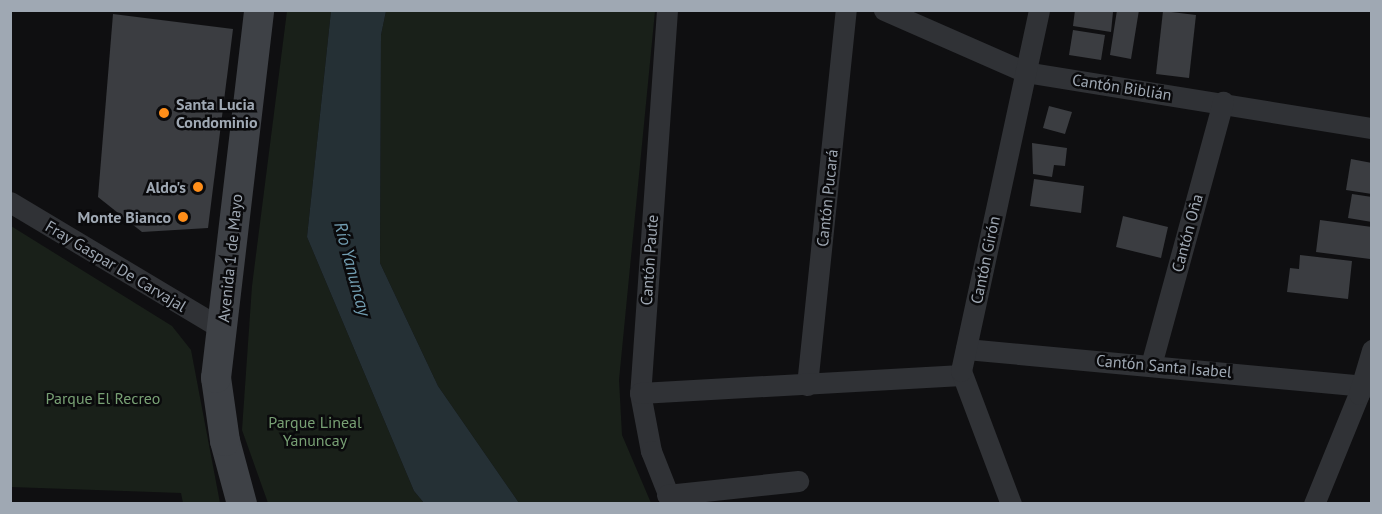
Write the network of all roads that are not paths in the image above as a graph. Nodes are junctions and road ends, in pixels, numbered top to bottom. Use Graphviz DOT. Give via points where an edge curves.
graph roads {
  1 [pos="259,10"];
  2 [pos="667,10"];
  3 [pos="846,10"];
  4 [pos="884,10"];
  5 [pos="1039,10"];
  6 [pos="1025,72"];
  7 [pos="1223,102"];
  8 [pos="1371,128"];
  9 [pos="10,202"];
  10 [pos="222,329"];
  11 [pos="966,349"];
  12 [pos="1371,350"];
  13 [pos="1151,365"];
  14 [pos="961,375"];
  15 [pos="807,385"];
  16 [pos="1362,386"];
  17 [pos="640,393"];
  18 [pos="798,482"];
  19 [pos="670,499"];
  20 [pos="242,504"];
  21 [pos="1011,504"];
  22 [pos="1314,504"];
  1 -- 10 [label="main road, Avenida 1 de Mayo"];
  2 -- 17 [label="street, Cantón Paute"];
  3 -- 15 [label="street, Cantón Pucará"];
  4 -- 6 [label="street, Cantón Biblián"];
  5 -- 6 [label="street, Cantón Girón"];
  6 -- 7 [label="street, Cantón Biblián"];
  6 -- 11 [label="street, Cantón Girón"];
  7 -- 8 [label="street, Cantón Biblián"];
  7 -- 13 [label="street, Cantón Oña"];
  9 -- 10 [label="street, Fray Gaspar De Carvajal"];
  10 -- 20 [label="main road, Avenida 1 de Mayo" via="216,378 225,441"];
  11 -- 13 [label="street, Cantón Santa Isabel"];
  11 -- 14 [label="street, Cantón Girón"];
  12 -- 16 [label="street"];
  13 -- 16 [label="street, Cantón Santa Isabel"];
  14 -- 15 [label="street"];
  14 -- 21 [label="street"];
  15 -- 17 [label="street"];
  16 -- 22 [label="street"];
  17 -- 19 [label="street, Cantón Paute" via="651,451"];
  18 -- 19 [label="street"];
}
